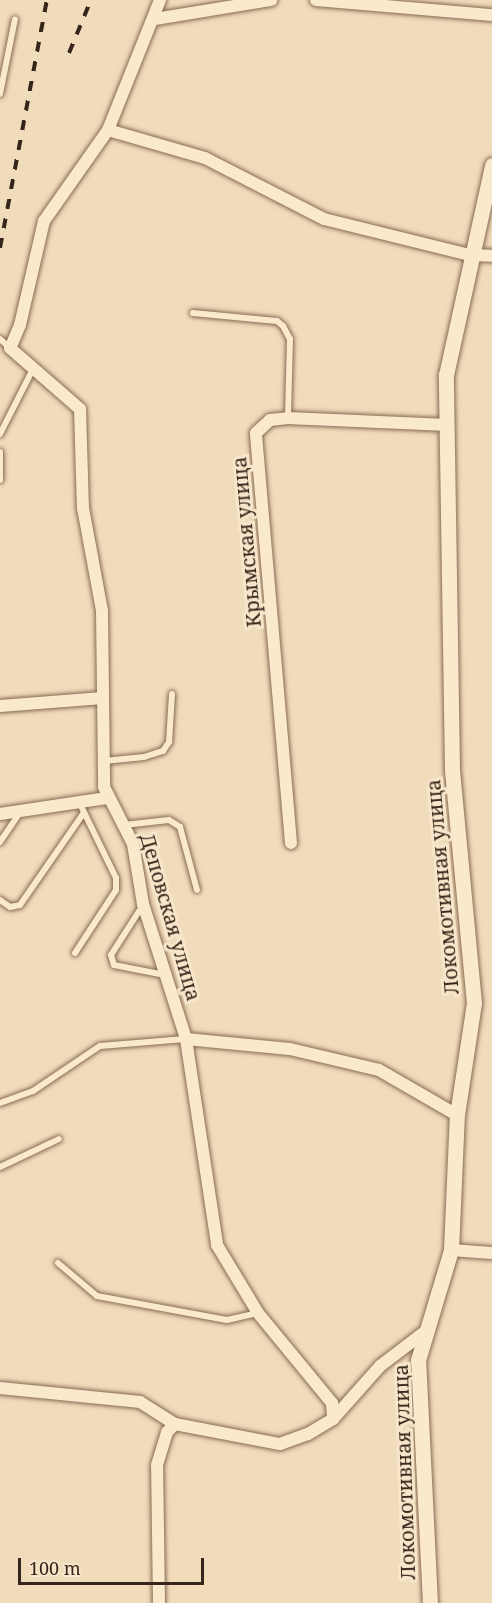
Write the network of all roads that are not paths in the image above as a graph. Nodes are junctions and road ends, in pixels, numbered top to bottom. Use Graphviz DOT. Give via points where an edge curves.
graph roads {
  1 [pos="160,0"];
  2 [pos="271,0"];
  3 [pos="316,0"];
  4 [pos="492,15"];
  5 [pos="15,19"];
  6 [pos="155,20"];
  7 [pos="0,94"];
  8 [pos="108,130"];
  9 [pos="492,165"];
  10 [pos="469,255"];
  11 [pos="492,256"];
  12 [pos="193,313"];
  13 [pos="0,339"];
  14 [pos="10,348"];
  15 [pos="33,368"];
  16 [pos="288,418"];
  17 [pos="447,425"];
  18 [pos="0,434"];
  19 [pos="0,452"];
  20 [pos="0,480"];
  21 [pos="172,694"];
  22 [pos="103,699"];
  23 [pos="0,706"];
  24 [pos="104,760"];
  25 [pos="107,798"];
  26 [pos="81,809"];
  27 [pos="22,811"];
  28 [pos="0,814"];
  29 [pos="124,825"];
  30 [pos="0,842"];
  31 [pos="291,843"];
  32 [pos="197,890"];
  33 [pos="0,900"];
  34 [pos="143,904"];
  35 [pos="75,953"];
  36 [pos="166,975"];
  37 [pos="186,1039"];
  38 [pos="0,1103"];
  39 [pos="457,1115"];
  40 [pos="59,1139"];
  41 [pos="0,1167"];
  42 [pos="452,1250"];
  43 [pos="492,1253"];
  44 [pos="58,1263"];
  45 [pos="258,1313"];
  46 [pos="426,1331"];
  47 [pos="0,1389"];
  48 [pos="333,1419"];
  49 [pos="175,1424"];
  50 [pos="159,1603"];
  51 [pos="430,1603"];
  1 -- 6 [label="street"];
  2 -- 6 [label="street"];
  3 -- 4 [label="street"];
  5 -- 7 [label="lane"];
  6 -- 8 [label="street"];
  8 -- 10 [label="street" via="205,158 324,219"];
  8 -- 14 [label="street" via="44,221 20,325"];
  9 -- 10 [label="street, Локомотивная улица"];
  10 -- 11 [label="street"];
  10 -- 17 [label="street, Локомотивная улица" via="446,375"];
  12 -- 16 [label="lane" via="277,321 284,326 290,339"];
  13 -- 14 [label="lane"];
  14 -- 15 [label="street, Деповская улица"];
  15 -- 18 [label="lane"];
  15 -- 22 [label="street, Деповская улица" via="80,410 83,508 102,611"];
  16 -- 17 [label="street, Крымская улица"];
  16 -- 31 [label="street, Крымская улица" via="270,420 256,433"];
  17 -- 39 [label="street, Локомотивная улица" via="453,769 474,1003"];
  19 -- 20 [label="lane"];
  21 -- 24 [label="lane" via="169,742 163,751 144,758"];
  22 -- 23 [label="street"];
  22 -- 24 [label="street, Деповская улица"];
  24 -- 25 [label="street, Деповская улица"];
  25 -- 26 [label="street"];
  25 -- 29 [label="street, Деповская улица"];
  26 -- 27 [label="street"];
  26 -- 33 [label="lane" via="20,905 10,908"];
  26 -- 35 [label="lane" via="116,878 116,890"];
  27 -- 28 [label="street"];
  27 -- 30 [label="lane"];
  29 -- 32 [label="lane" via="169,820 180,827"];
  29 -- 34 [label="street, Деповская улица" via="133,844"];
  34 -- 36 [label="street, Деповская улица"];
  34 -- 36 [label="lane" via="111,955 114,965"];
  36 -- 37 [label="street, Деповская улица"];
  37 -- 38 [label="lane" via="100,1046 33,1091"];
  37 -- 39 [label="street" via="290,1049 380,1070"];
  37 -- 45 [label="street, Деповская улица" via="217,1245"];
  39 -- 42 [label="street, Локомотивная улица"];
  40 -- 41 [label="lane"];
  42 -- 43 [label="street"];
  42 -- 46 [label="street, Локомотивная улица"];
  44 -- 45 [label="lane" via="97,1296 227,1320"];
  45 -- 48 [label="street, Деповская улица" via="332,1402"];
  46 -- 48 [label="street" via="380,1366"];
  46 -- 51 [label="street, Локомотивная улица" via="418,1360"];
  47 -- 49 [label="street" via="140,1402"];
  48 -- 49 [label="street" via="280,1444"];
  49 -- 50 [label="street" via="167,1432 157,1465"];
}
